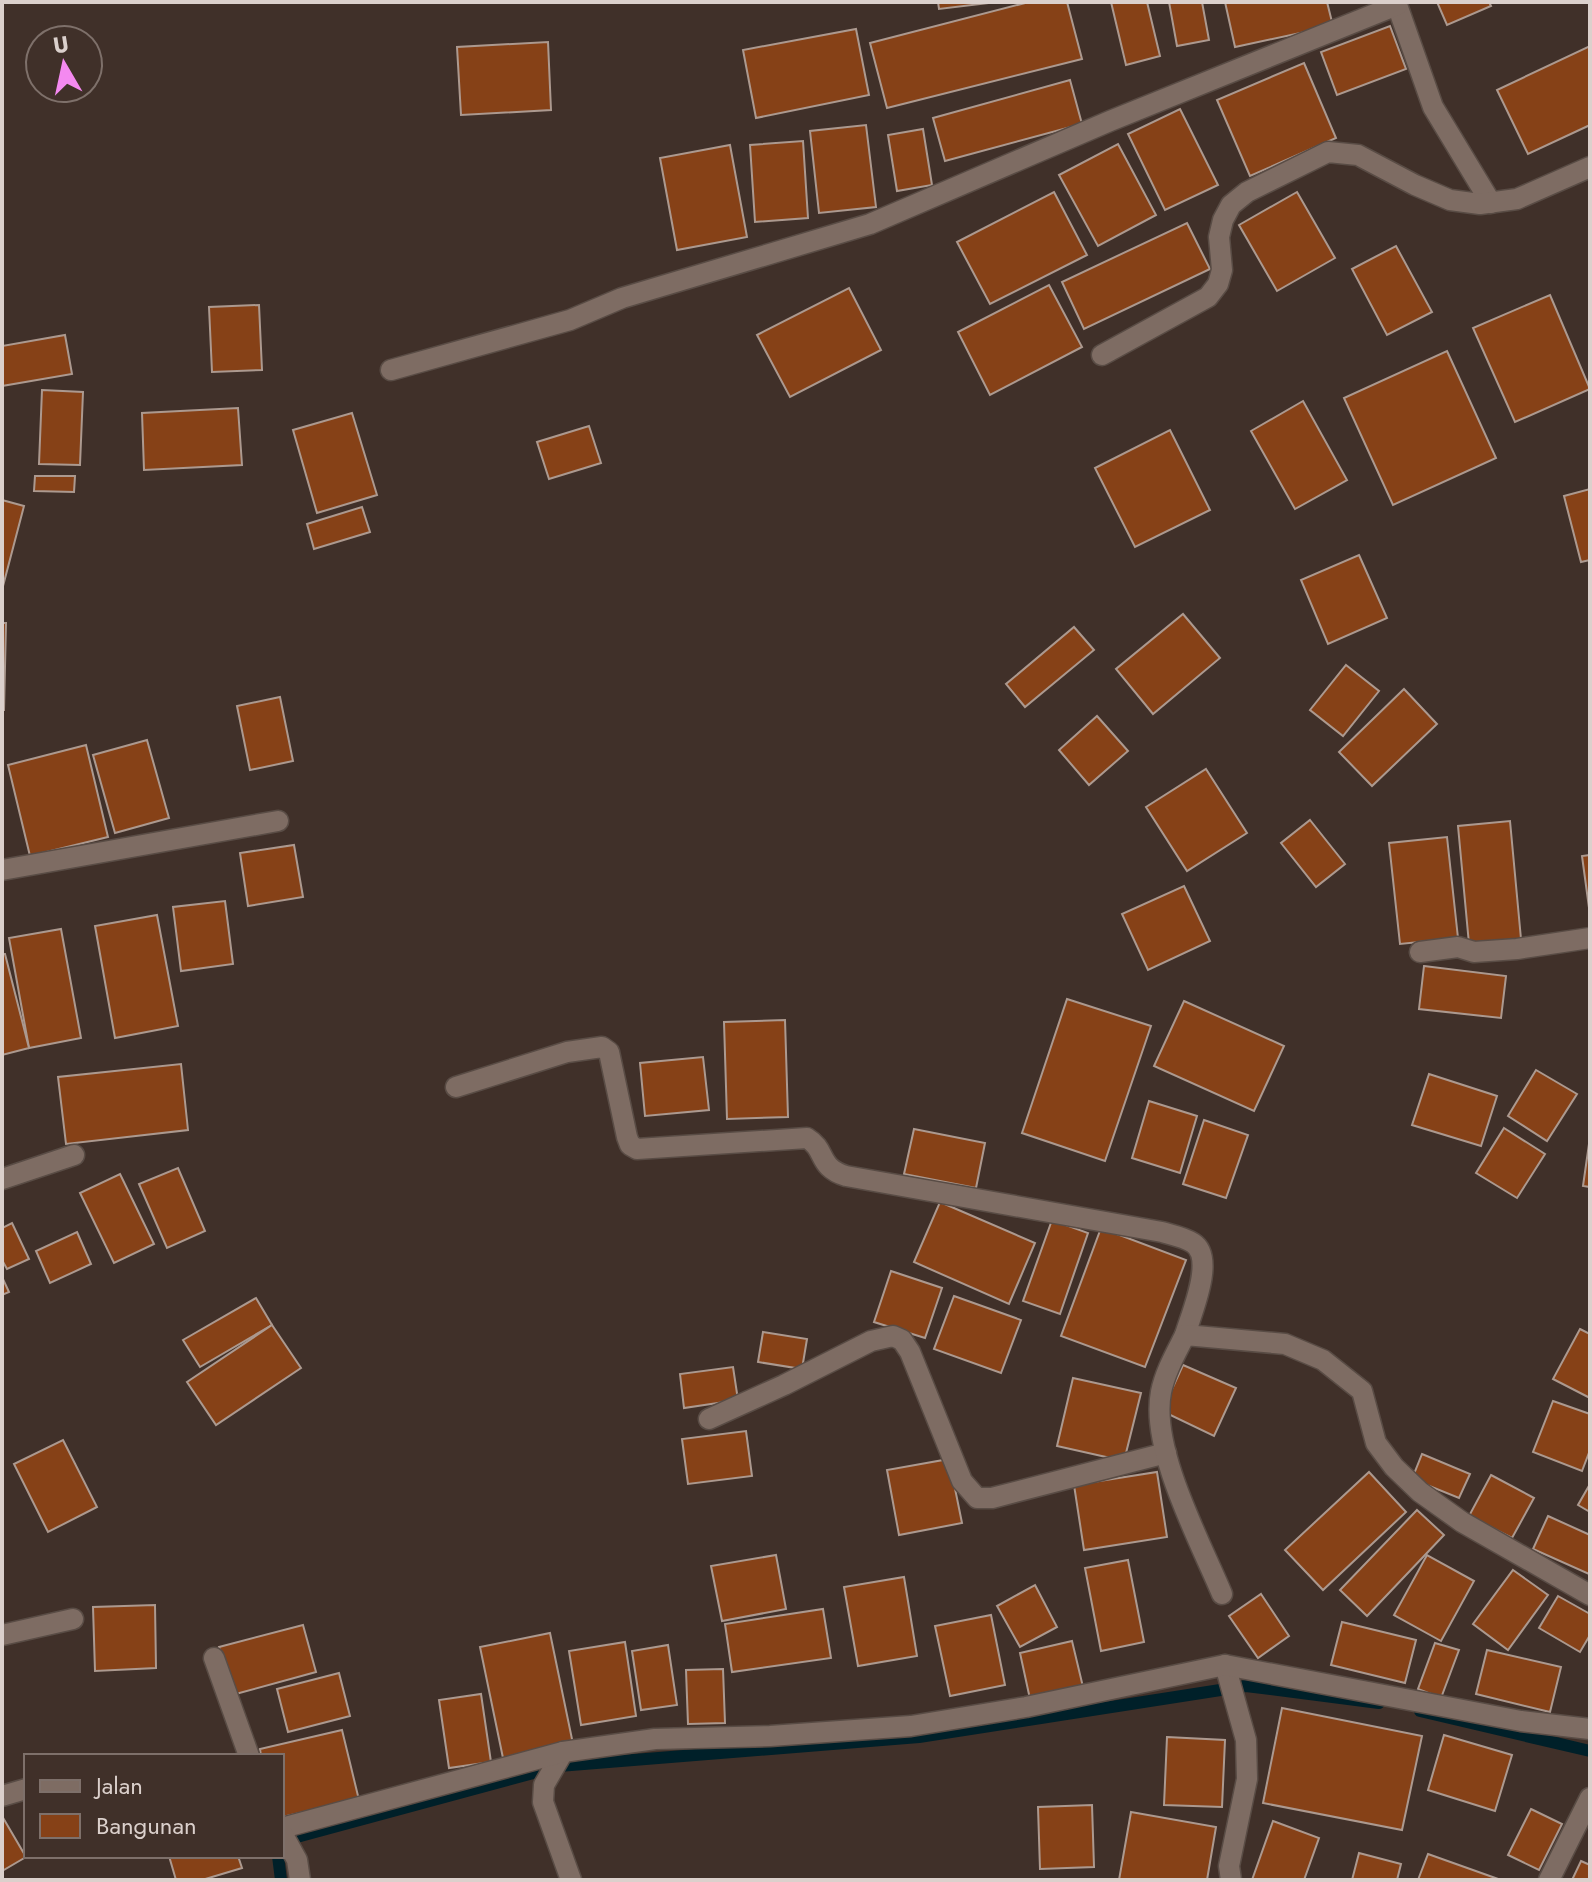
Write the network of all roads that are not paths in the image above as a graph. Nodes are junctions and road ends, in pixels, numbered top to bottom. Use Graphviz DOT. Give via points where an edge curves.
graph roads {
  1 [pos="1397,3"];
  2 [pos="1590,167"];
  3 [pos="1491,203"];
  4 [pos="1102,355"];
  5 [pos="391,370"];
  6 [pos="278,821"];
  7 [pos="2,870"];
  8 [pos="1590,938"];
  9 [pos="1420,952"];
  10 [pos="456,1087"];
  11 [pos="74,1155"];
  12 [pos="2,1179"];
  13 [pos="1185,1335"];
  14 [pos="709,1419"];
  15 [pos="1166,1453"];
  16 [pos="1222,1594"];
  17 [pos="1590,1595"];
  18 [pos="73,1619"];
  19 [pos="2,1635"];
  20 [pos="214,1658"];
  21 [pos="1227,1668"];
  22 [pos="1590,1729"];
  23 [pos="248,1754"];
  24 [pos="562,1754"];
  25 [pos="24,1790"];
  26 [pos="2,1796"];
  27 [pos="1590,1798"];
  28 [pos="284,1833"];
  29 [pos="284,1835"];
  30 [pos="298,1870"];
  31 [pos="571,1880"];
  32 [pos="1231,1880"];
  33 [pos="1549,1880"];
  1 -- 3 [label="street" via="1433,107"];
  1 -- 5 [label="street" via="870,224 622,298 570,320"];
  2 -- 3 [label="street" via="1517,199"];
  3 -- 4 [label="street" via="1450,200 1358,155 1328,152 1231,205 1219,237 1222,270 1208,297"];
  6 -- 7 [label="street"];
  8 -- 9 [label="street" via="1517,949"];
  10 -- 13 [label="street" via="567,1052 602,1047 609,1052 630,1145 637,1149 807,1138 828,1167 846,1176 1189,1240 1201,1251 1203,1266"];
  11 -- 12 [label="street"];
  13 -- 15 [label="street" via="1161,1391"];
  13 -- 17 [label="street" via="1285,1344 1323,1360 1362,1391 1376,1443 1420,1492"];
  14 -- 15 [label="street" via="871,1341 893,1336 907,1346 962,1481 977,1498"];
  15 -- 16 [label="street"];
  18 -- 19 [label="street"];
  20 -- 23 [label="street"];
  21 -- 22 [label="street"];
  21 -- 24 [label="street" via="911,1726 655,1739"];
  21 -- 32 [label="street" via="1246,1740 1247,1779 1229,1866"];
  24 -- 28 [label="street"];
  24 -- 31 [label="street" via="544,1785 543,1802"];
  25 -- 26 [label="street"];
  27 -- 33 [label="street"];
  29 -- 30 [label="street"];
}
